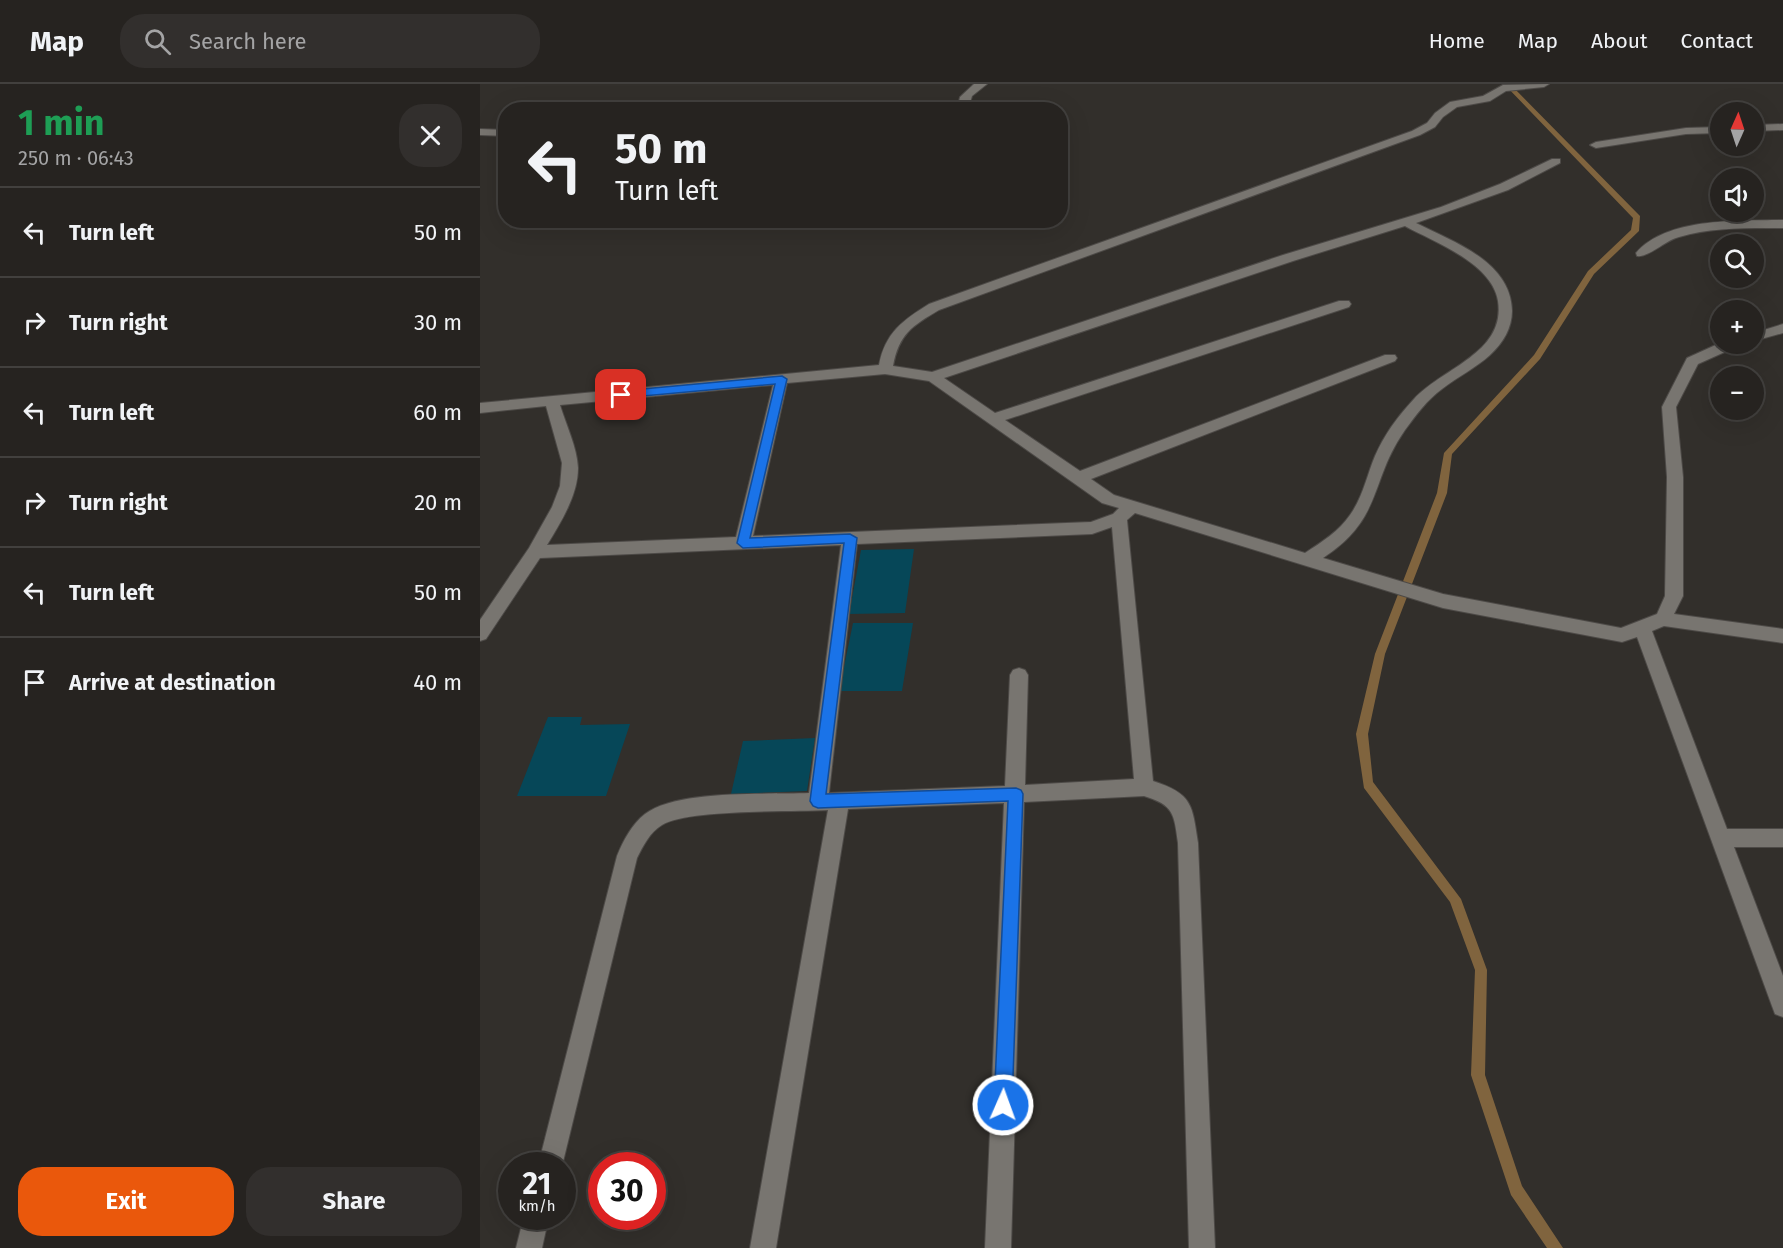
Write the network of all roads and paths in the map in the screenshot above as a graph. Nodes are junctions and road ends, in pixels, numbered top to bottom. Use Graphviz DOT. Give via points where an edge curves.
graph roads {
  1 [pos="982,84"];
  2 [pos="1544,84"];
  3 [pos="963,102"];
  4 [pos="1764,128"];
  5 [pos="1783,128"];
  6 [pos="1710,130"];
  7 [pos="480,132"];
  8 [pos="498,133"];
  9 [pos="1596,145"];
  10 [pos="1556,161"];
  11 [pos="1406,222"];
  12 [pos="1783,224"];
  13 [pos="1642,253"];
  14 [pos="1344,304"];
  15 [pos="1783,328"];
  16 [pos="1764,334"];
  17 [pos="1710,354"];
  18 [pos="1390,358"];
  19 [pos="885,369"];
  20 [pos="933,377"];
  21 [pos="782,379"];
  22 [pos="480,400"];
  23 [pos="552,401"];
  24 [pos="512,405"];
  25 [pos="480,408"];
  26 [pos="993,419"];
  27 [pos="1078,478"];
  28 [pos="1126,512"];
  29 [pos="850,538"];
  30 [pos="743,543"];
  31 [pos="535,552"];
  32 [pos="1308,559"];
  33 [pos="1664,619"];
  34 [pos="1642,627"];
  35 [pos="480,634"];
  36 [pos="1783,636"];
  37 [pos="1019,675"];
  38 [pos="1144,786"];
  39 [pos="1016,794"];
  40 [pos="829,801"];
  41 [pos="1721,838"];
  42 [pos="1783,838"];
  43 [pos="1783,1006"];
  44 [pos="553,1152"];
  45 [pos="534,1230"];
  46 [pos="530,1248"];
  47 [pos="763,1248"];
  48 [pos="998,1248"];
  49 [pos="1202,1248"];
  1 -- 3 [label="street" via="970,90"];
  2 -- 19 [label="street" via="1503,88 1486,99 1454,104 1416,133 934,307 906,324 889,345"];
  4 -- 5 [label="street"];
  6 -- 9 [label="street"];
  7 -- 8 [label="street"];
  10 -- 11 [label="street" via="1504,187"];
  11 -- 20 [label="street"];
  11 -- 32 [label="street" via="1476,260 1494,276 1504,293 1504,331 1489,349 1417,403 1392,437 1351,527 1336,542"];
  12 -- 13 [label="street" via="1731,225 1688,232 1661,239"];
  14 -- 26 [label="street"];
  15 -- 16 [label="street"];
  17 -- 33 [label="street" via="1692,362 1670,407 1675,477 1674,596"];
  18 -- 27 [label="street"];
  19 -- 20 [label="street"];
  19 -- 21 [label="street"];
  20 -- 26 [label="street"];
  21 -- 23 [label="street"];
  21 -- 30 [label="street"];
  22 -- 24 [label="street"];
  23 -- 24 [label="street"];
  23 -- 31 [label="street" via="570,469 563,500"];
  24 -- 25 [label="street"];
  26 -- 27 [label="street"];
  27 -- 28 [label="street"];
  28 -- 29 [label="street" via="1092,528"];
  28 -- 32 [label="street"];
  28 -- 38 [label="street"];
  29 -- 30 [label="street"];
  29 -- 40 [label="street"];
  30 -- 31 [label="street"];
  31 -- 35 [label="street"];
  32 -- 34 [label="street" via="1443,601 1622,635"];
  33 -- 34 [label="street"];
  33 -- 36 [label="street"];
  34 -- 41 [label="street"];
  37 -- 39 [label="street"];
  38 -- 39 [label="street"];
  38 -- 49 [label="street" via="1169,795 1183,810 1186,832"];
  39 -- 40 [label="street"];
  39 -- 48 [label="street"];
  40 -- 44 [label="street" via="686,807 656,815 640,832 627,856"];
  40 -- 47 [label="street"];
  41 -- 42 [label="street"];
  41 -- 43 [label="street"];
  45 -- 46 [label="street"];
}
